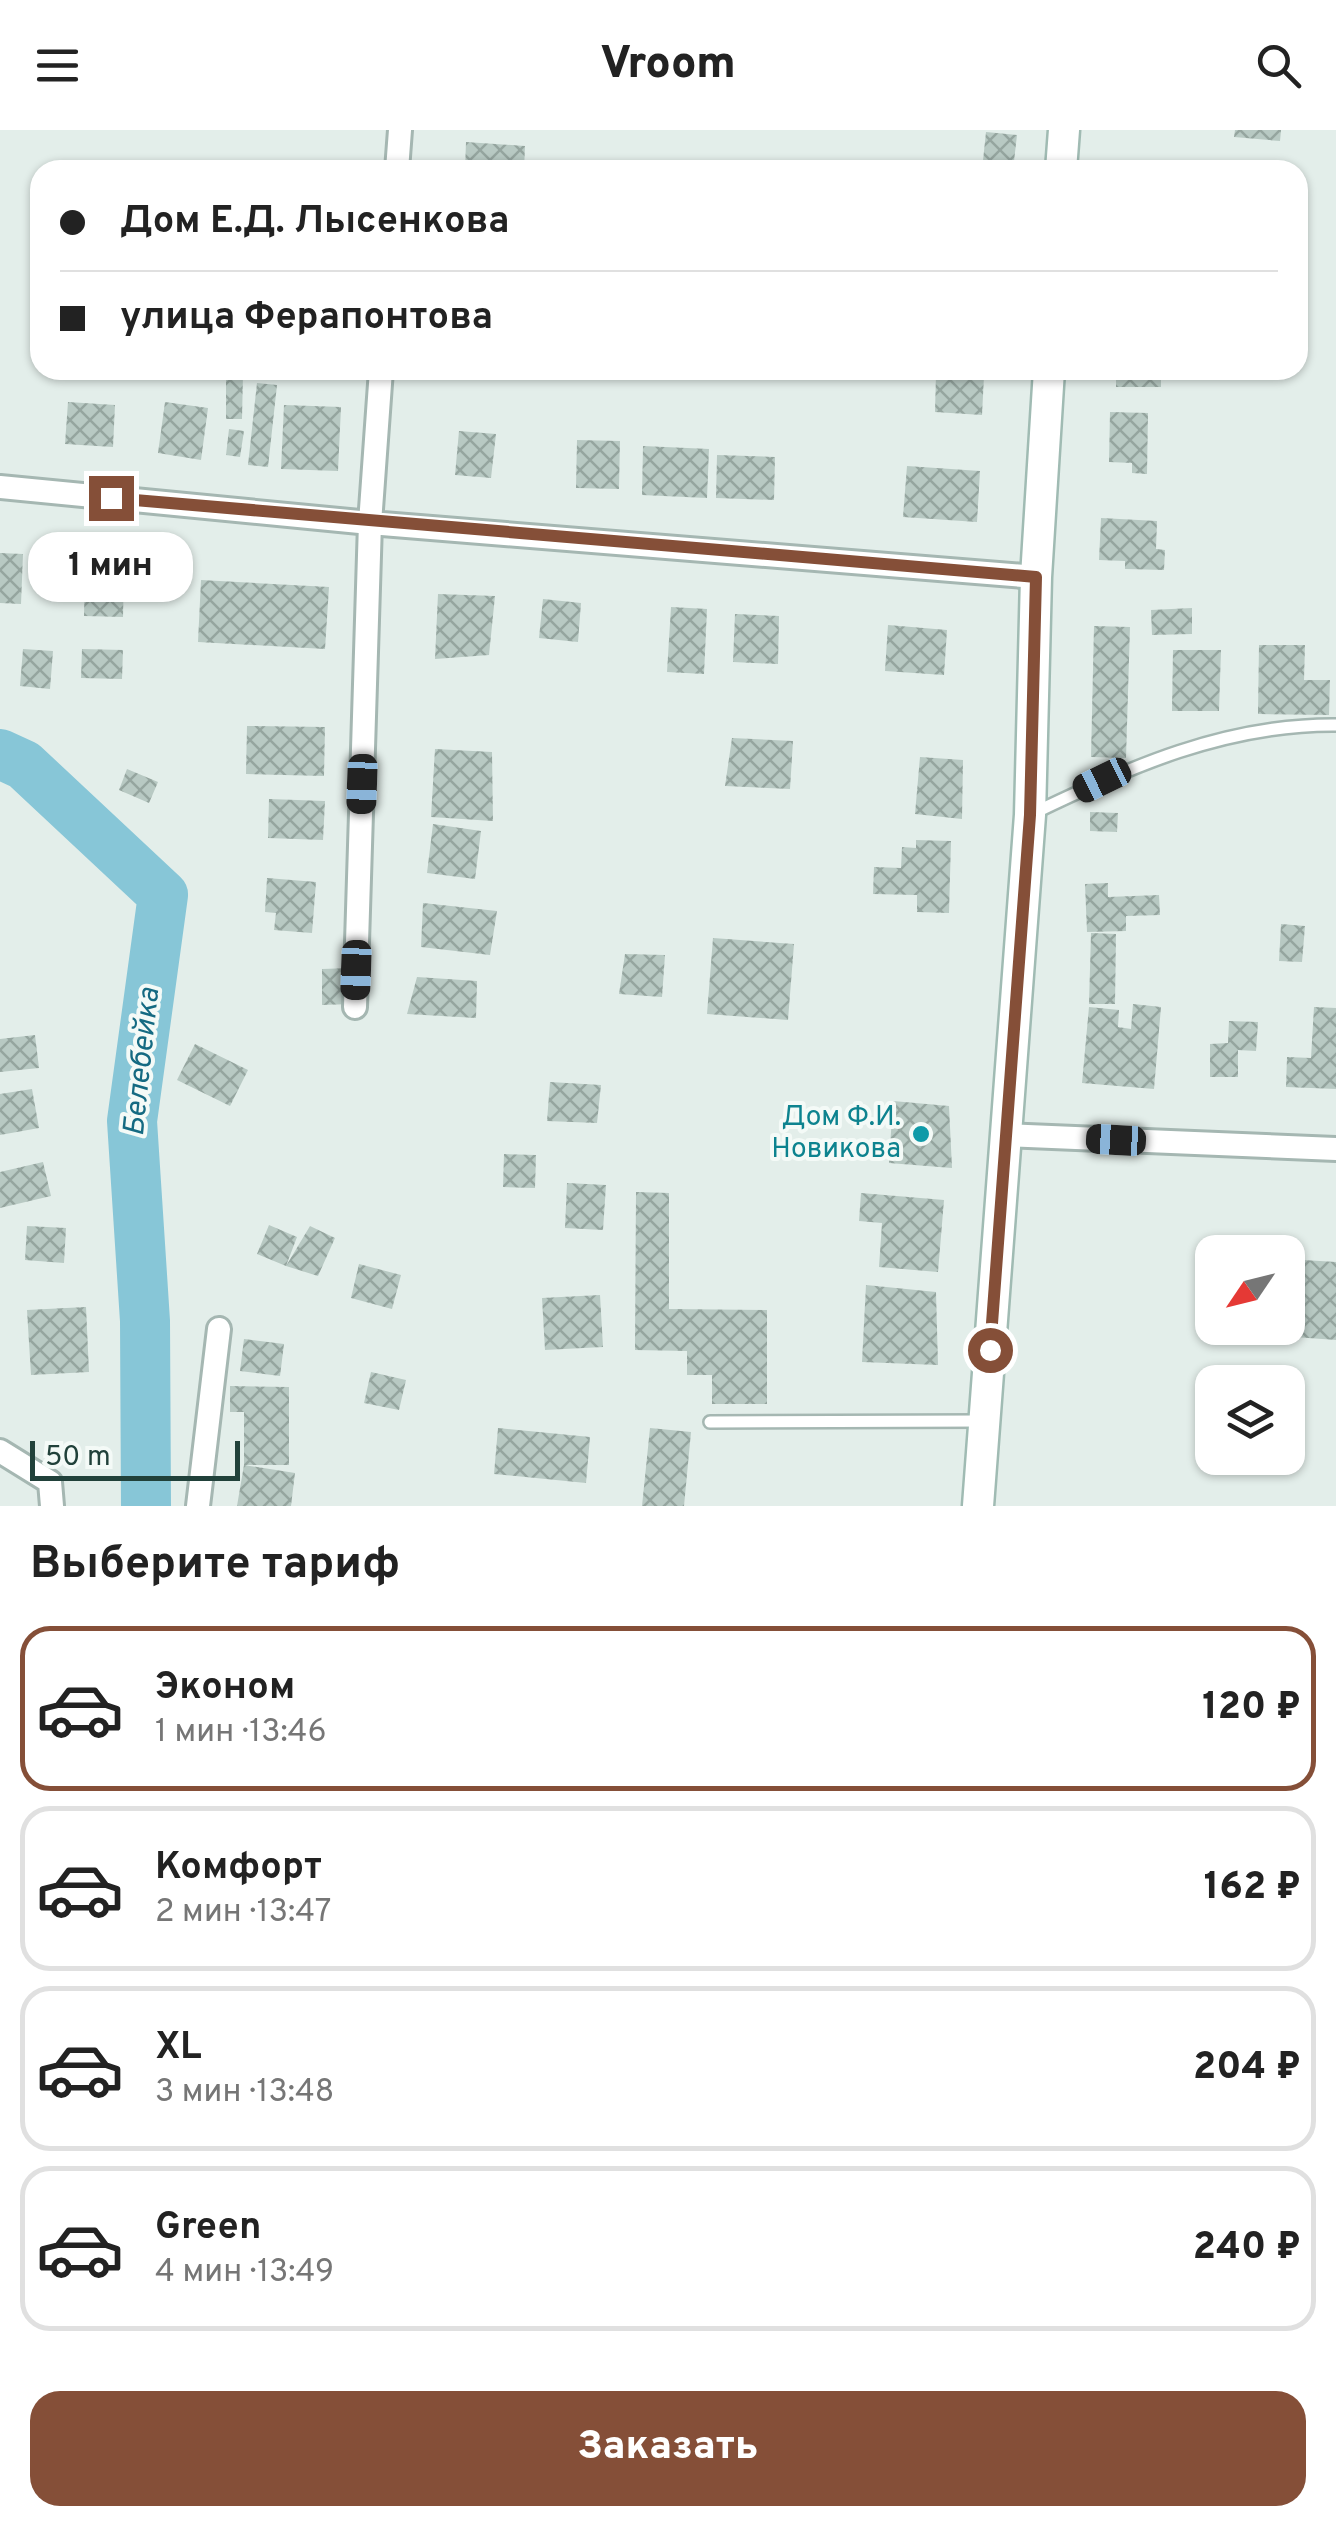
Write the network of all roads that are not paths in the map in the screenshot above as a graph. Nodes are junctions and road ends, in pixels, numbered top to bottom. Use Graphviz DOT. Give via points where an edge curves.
graph roads {
  1 [pos="400,130"];
  2 [pos="1064,130"];
  3 [pos="397,160"];
  4 [pos="1062,160"];
  5 [pos="380,380"];
  6 [pos="1048,380"];
  7 [pos="0,486"];
  8 [pos="370,523"];
  9 [pos="1036,577"];
  10 [pos="1336,725"];
  11 [pos="1030,815"];
  12 [pos="354,1007"];
  13 [pos="1006,1134"];
  14 [pos="1336,1150"];
  15 [pos="220,1329"];
  16 [pos="985,1421"];
  17 [pos="710,1422"];
  18 [pos="0,1451"];
  19 [pos="52,1506"];
  20 [pos="198,1506"];
  21 [pos="978,1506"];
  1 -- 3 [label="street"];
  2 -- 4 [label="main road"];
  5 -- 8 [label="street"];
  6 -- 9 [label="main road"];
  7 -- 8 [label="street"];
  8 -- 9 [label="street"];
  8 -- 12 [label="street"];
  9 -- 11 [label="main road"];
  10 -- 11 [label="lane" via="1211,738"];
  11 -- 13 [label="main road"];
  13 -- 14 [label="street"];
  13 -- 16 [label="main road"];
  15 -- 20 [label="street"];
  16 -- 17 [label="lane"];
  16 -- 21 [label="main road"];
  18 -- 19 [label="street" via="50,1482"];
}
